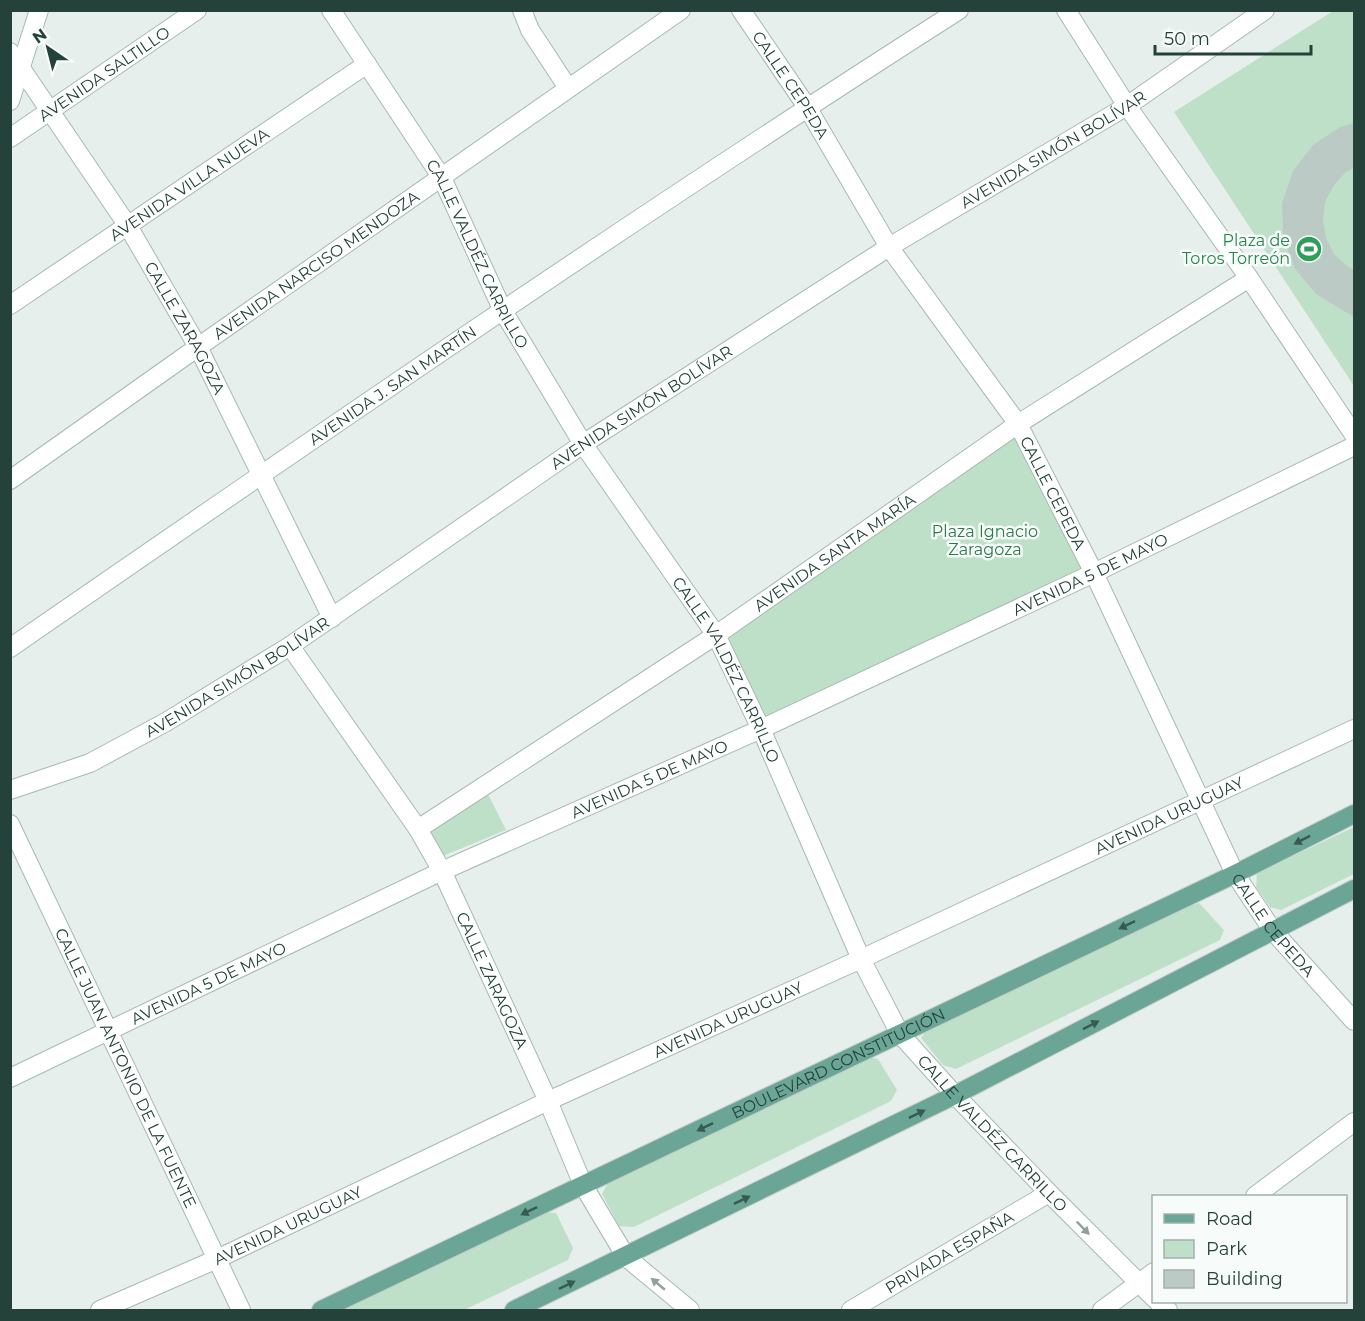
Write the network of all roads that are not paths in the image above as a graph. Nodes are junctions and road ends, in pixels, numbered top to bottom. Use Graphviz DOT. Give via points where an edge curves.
graph roads {
  1 [pos="39,10"];
  2 [pos="197,10"];
  3 [pos="331,10"];
  4 [pos="522,10"];
  5 [pos="681,10"];
  6 [pos="741,10"];
  7 [pos="959,10"];
  8 [pos="1066,10"];
  9 [pos="1265,10"];
  10 [pos="16,60"];
  11 [pos="367,64"];
  12 [pos="568,88"];
  13 [pos="10,101"];
  14 [pos="1127,106"];
  15 [pos="807,107"];
  16 [pos="51,109"];
  17 [pos="10,138"];
  18 [pos="442,178"];
  19 [pos="128,226"];
  20 [pos="889,247"];
  21 [pos="1249,278"];
  22 [pos="10,305"];
  23 [pos="503,311"];
  24 [pos="198,347"];
  25 [pos="1018,424"];
  26 [pos="1354,435"];
  27 [pos="583,444"];
  28 [pos="1354,446"];
  29 [pos="262,474"];
  30 [pos="10,480"];
  31 [pos="1094,573"];
  32 [pos="332,618"];
  33 [pos="716,635"];
  34 [pos="290,646"];
  35 [pos="10,648"];
  36 [pos="760,729"];
  37 [pos="1354,729"];
  38 [pos="10,790"];
  39 [pos="1200,799"];
  40 [pos="1354,814"];
  41 [pos="10,825"];
  42 [pos="418,829"];
  43 [pos="442,871"];
  44 [pos="1235,874"];
  45 [pos="1354,889"];
  46 [pos="1273,931"];
  47 [pos="861,959"];
  48 [pos="1354,1021"];
  49 [pos="108,1031"];
  50 [pos="900,1034"];
  51 [pos="10,1078"];
  52 [pos="955,1095"];
  53 [pos="548,1101"];
  54 [pos="1354,1122"];
  55 [pos="584,1185"];
  56 [pos="1049,1193"];
  57 [pos="1258,1195"];
  58 [pos="626,1257"];
  59 [pos="217,1259"];
  60 [pos="1152,1274"];
  61 [pos="1138,1284"];
  62 [pos="1152,1296"];
  63 [pos="100,1311"];
  64 [pos="241,1311"];
  65 [pos="321,1311"];
  66 [pos="514,1311"];
  67 [pos="690,1311"];
  68 [pos="851,1311"];
  69 [pos="1102,1311"];
  1 -- 10 [label="street"];
  2 -- 16 [label="street, AVENIDA SALTILLO"];
  3 -- 11 [label="street, CALLE VALDÉZ CARRILLO"];
  4 -- 12 [label="street" via="530,30"];
  5 -- 12 [label="street, AVENIDA NARCISO MENDOZA"];
  6 -- 15 [label="street, CALLE CEPEDA"];
  7 -- 15 [label="street, AVENIDA J. SAN MARTÍN"];
  8 -- 14 [label="street"];
  9 -- 14 [label="street, AVENIDA SIMÓN BOLÍVAR"];
  10 -- 13 [label="street"];
  10 -- 16 [label="street, CALLE ZARAGOZA"];
  11 -- 18 [label="street, CALLE VALDÉZ CARRILLO"];
  11 -- 19 [label="street, AVENIDA VILLA NUEVA"];
  12 -- 18 [label="street, AVENIDA NARCISO MENDOZA"];
  14 -- 20 [label="street, AVENIDA SIMÓN BOLÍVAR"];
  14 -- 21 [label="street"];
  15 -- 20 [label="street, CALLE CEPEDA"];
  15 -- 23 [label="street, AVENIDA J. SAN MARTÍN"];
  16 -- 17 [label="street, AVENIDA SALTILLO"];
  16 -- 19 [label="street, CALLE ZARAGOZA"];
  18 -- 23 [label="street, CALLE VALDÉZ CARRILLO"];
  18 -- 24 [label="street, AVENIDA NARCISO MENDOZA"];
  19 -- 22 [label="street, AVENIDA VILLA NUEVA"];
  19 -- 24 [label="street, CALLE ZARAGOZA"];
  20 -- 25 [label="street, CALLE CEPEDA"];
  20 -- 27 [label="street, AVENIDA SIMÓN BOLÍVAR"];
  21 -- 25 [label="street, AVENIDA SANTA MARÍA"];
  21 -- 26 [label="street"];
  23 -- 27 [label="street, CALLE VALDÉZ CARRILLO"];
  23 -- 29 [label="street, AVENIDA J. SAN MARTÍN"];
  24 -- 29 [label="street, CALLE ZARAGOZA"];
  24 -- 30 [label="street, AVENIDA NARCISO MENDOZA"];
  25 -- 31 [label="street, CALLE CEPEDA"];
  25 -- 33 [label="street, AVENIDA SANTA MARÍA"];
  27 -- 32 [label="street, AVENIDA SIMÓN BOLÍVAR"];
  27 -- 33 [label="street, CALLE VALDÉZ CARRILLO"];
  28 -- 31 [label="street, AVENIDA 5 DE MAYO"];
  29 -- 32 [label="street, CALLE ZARAGOZA"];
  29 -- 35 [label="street, AVENIDA J. SAN MARTÍN"];
  31 -- 36 [label="street, AVENIDA 5 DE MAYO"];
  31 -- 39 [label="street, CALLE CEPEDA"];
  32 -- 34 [label="street, AVENIDA SIMÓN BOLÍVAR"];
  33 -- 36 [label="street, CALLE VALDÉZ CARRILLO"];
  33 -- 42 [label="street, AVENIDA SANTA MARÍA"];
  34 -- 38 [label="street, AVENIDA SIMÓN BOLÍVAR" via="90,763"];
  34 -- 42 [label="street, CALLE ZARAGOZA"];
  36 -- 43 [label="street, AVENIDA 5 DE MAYO"];
  36 -- 47 [label="street, CALLE VALDÉZ CARRILLO"];
  37 -- 39 [label="street, AVENIDA URUGUAY"];
  39 -- 44 [label="street, CALLE CEPEDA"];
  39 -- 47 [label="street, AVENIDA URUGUAY"];
  40 -- 44 [label="main road, BOULEVARD CONSTITUCIÓN, one-way"];
  41 -- 49 [label="street, CALLE JUAN ANTONIO DE LA FUENTE"];
  42 -- 43 [label="street, CALLE ZARAGOZA"];
  43 -- 49 [label="street, AVENIDA 5 DE MAYO"];
  43 -- 53 [label="street, CALLE ZARAGOZA"];
  44 -- 46 [label="street, CALLE CEPEDA"];
  44 -- 50 [label="main road, BOULEVARD CONSTITUCIÓN, one-way"];
  45 -- 46 [label="main road"];
  46 -- 48 [label="street, CALLE CEPEDA"];
  52 -- 46 [label="main road, one-way"];
  47 -- 50 [label="street, CALLE VALDÉZ CARRILLO"];
  47 -- 53 [label="street, AVENIDA URUGUAY"];
  49 -- 51 [label="street, AVENIDA 5 DE MAYO"];
  49 -- 59 [label="street, CALLE JUAN ANTONIO DE LA FUENTE"];
  50 -- 52 [label="street, CALLE VALDÉZ CARRILLO"];
  50 -- 55 [label="main road, BOULEVARD CONSTITUCIÓN, one-way"];
  52 -- 56 [label="street, CALLE VALDÉZ CARRILLO"];
  58 -- 52 [label="main road, one-way"];
  53 -- 55 [label="street, CALLE ZARAGOZA"];
  53 -- 59 [label="street, AVENIDA URUGUAY"];
  54 -- 57 [label="street"];
  55 -- 58 [label="street, CALLE ZARAGOZA"];
  55 -- 65 [label="main road, BOULEVARD CONSTITUCIÓN, one-way"];
  56 -- 61 [label="street, CALLE VALDÉZ CARRILLO, one-way"];
  56 -- 68 [label="street, PRIVADA ESPAÑA"];
  66 -- 58 [label="main road, one-way"];
  67 -- 58 [label="street, CALLE ZARAGOZA, one-way"];
  59 -- 63 [label="street, AVENIDA URUGUAY"];
  59 -- 64 [label="street, CALLE JUAN ANTONIO DE LA FUENTE"];
  60 -- 61 [label="street"];
  61 -- 62 [label="street, CALLE VALDÉZ CARRILLO"];
  61 -- 69 [label="street"];
}
